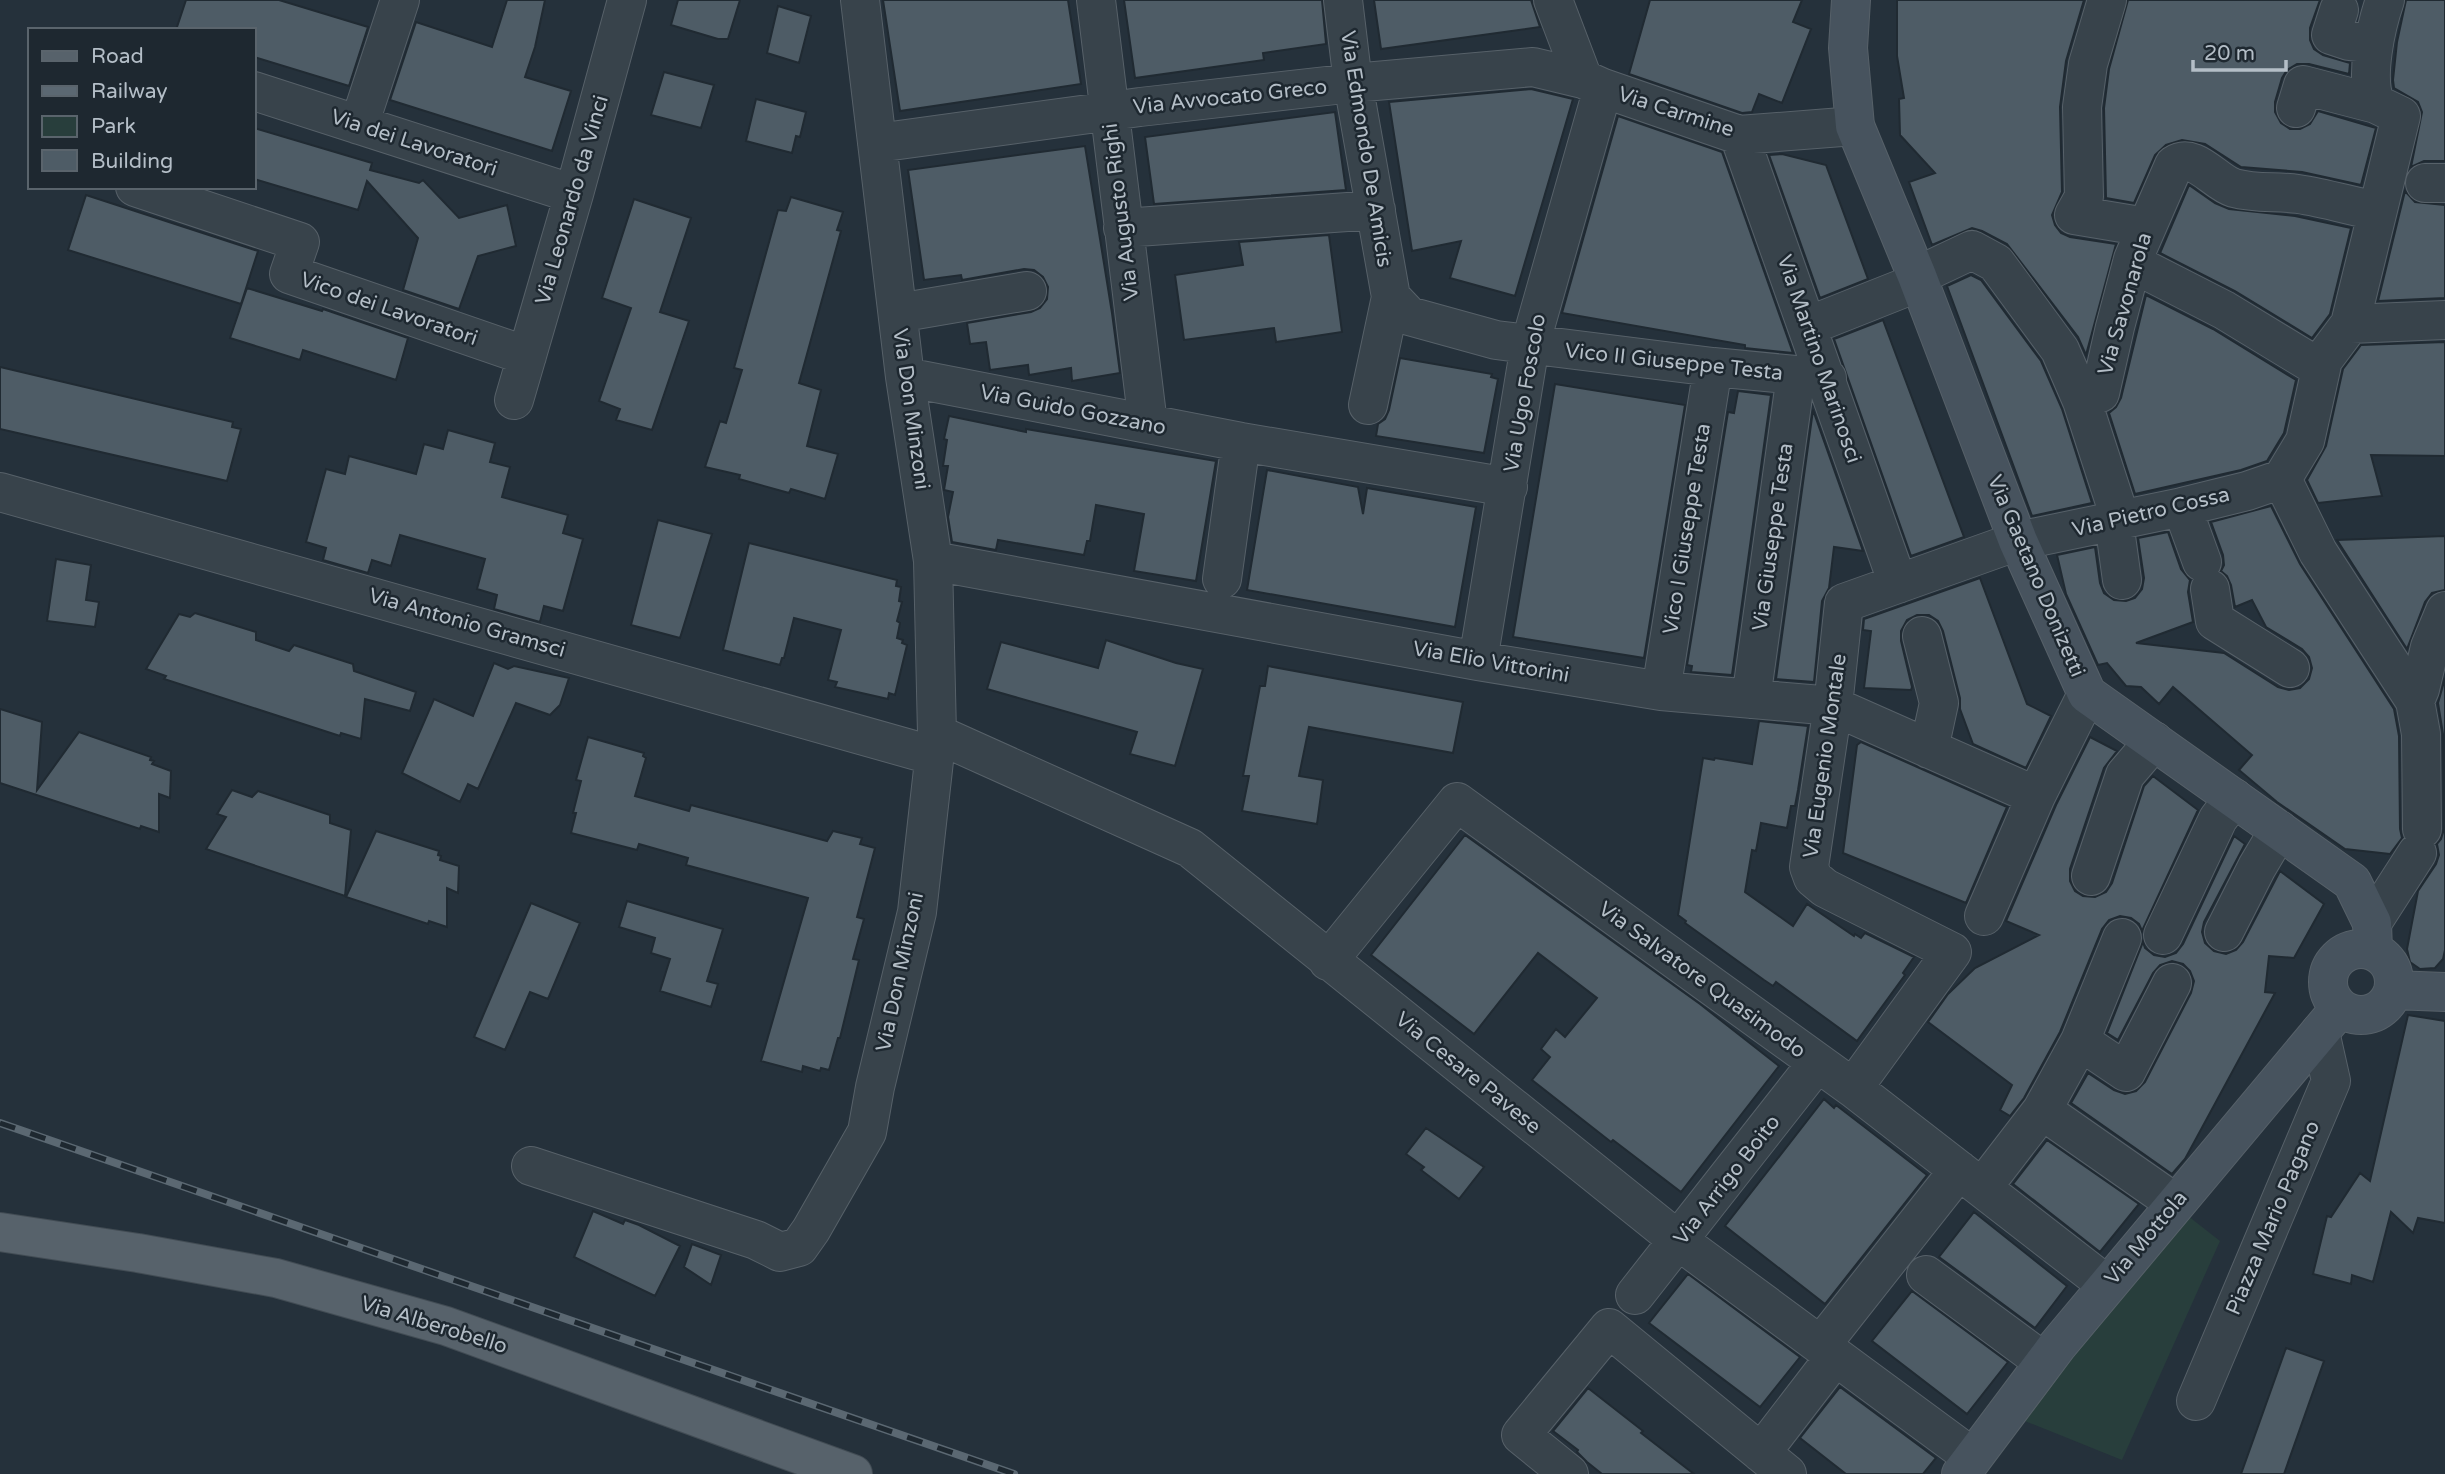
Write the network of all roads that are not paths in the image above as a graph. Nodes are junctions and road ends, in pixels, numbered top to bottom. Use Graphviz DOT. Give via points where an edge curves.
graph roads {
  1 [pos="400,0"];
  2 [pos="627,0"];
  3 [pos="860,0"];
  4 [pos="1096,0"];
  5 [pos="1343,0"];
  6 [pos="1553,0"];
  7 [pos="1851,0"];
  8 [pos="2107,0"];
  9 [pos="2385,0"];
  10 [pos="2339,10"];
  11 [pos="2374,44"];
  12 [pos="1353,83"];
  13 [pos="1593,83"];
  14 [pos="256,92"];
  15 [pos="2376,104"];
  16 [pos="2296,108"];
  17 [pos="1110,110"];
  18 [pos="359,125"];
  19 [pos="1855,126"];
  20 [pos="1739,135"];
  21 [pos="877,144"];
  22 [pos="2406,187"];
  23 [pos="141,189"];
  24 [pos="574,194"];
  25 [pos="1376,210"];
  26 [pos="2146,227"];
  27 [pos="1123,228"];
  28 [pos="2132,263"];
  29 [pos="1918,279"];
  30 [pos="1027,291"];
  31 [pos="1391,297"];
  32 [pos="898,313"];
  33 [pos="2445,320"];
  34 [pos="2350,324"];
  35 [pos="1808,326"];
  36 [pos="1530,345"];
  37 [pos="527,356"];
  38 [pos="1713,367"];
  39 [pos="2321,369"];
  40 [pos="905,377"];
  41 [pos="1811,377"];
  42 [pos="514,400"];
  43 [pos="2082,401"];
  44 [pos="1367,405"];
  45 [pos="1147,425"];
  46 [pos="1241,442"];
  47 [pos="2282,479"];
  48 [pos="1508,487"];
  49 [pos="0,492"];
  50 [pos="2182,507"];
  51 [pos="2117,521"];
  52 [pos="2018,541"];
  53 [pos="933,561"];
  54 [pos="1222,579"];
  55 [pos="2122,580"];
  56 [pos="1898,584"];
  57 [pos="1844,603"];
  58 [pos="2445,611"];
  59 [pos="1922,636"];
  60 [pos="1478,661"];
  61 [pos="2290,668"];
  62 [pos="1661,691"];
  63 [pos="2087,694"];
  64 [pos="1751,699"];
  65 [pos="2415,701"];
  66 [pos="1833,706"];
  67 [pos="2154,741"];
  68 [pos="936,745"];
  69 [pos="1929,749"];
  70 [pos="2036,796"];
  71 [pos="2234,798"];
  72 [pos="2427,826"];
  73 [pos="2280,830"];
  74 [pos="2091,876"];
  75 [pos="1984,916"];
  76 [pos="2224,932"];
  77 [pos="2163,935"];
  78 [pos="2373,937"];
  79 [pos="2122,938"];
  80 [pos="1328,961"];
  81 [pos="2172,983"];
  82 [pos="2393,990"];
  83 [pos="2445,992"];
  84 [pos="2330,1020"];
  85 [pos="2080,1041"];
  86 [pos="1817,1063"];
  87 [pos="1853,1088"];
  88 [pos="2042,1110"];
  89 [pos="531,1166"];
  90 [pos="1970,1179"];
  91 [pos="2175,1203"];
  92 [pos="0,1232"];
  93 [pos="1679,1241"];
  94 [pos="1926,1275"];
  95 [pos="2107,1285"];
  96 [pos="1635,1295"];
  97 [pos="1823,1358"];
  98 [pos="2044,1363"];
  99 [pos="2196,1401"];
  100 [pos="1774,1463"];
  101 [pos="1967,1465"];
  102 [pos="853,1474"];
  103 [pos="1569,1474"];
  1 -- 18 [label="street"];
  2 -- 24 [label="street, Via Leonardo da Vinci"];
  3 -- 21 [label="street, Via Don Minzoni"];
  4 -- 17 [label="street, Via Augusto Righi"];
  5 -- 12 [label="street, Via Edmondo De Amicis"];
  6 -- 13 [label="street"];
  7 -- 19 [label="street, Via Gaetano Donizetti" via="1848,48"];
  8 -- 26 [label="street" via="2088,64 2082,107 2084,197 2074,215"];
  9 -- 11 [label="street"];
  10 -- 11 [label="street" via="2331,35"];
  11 -- 15 [label="street" via="2371,93"];
  12 -- 13 [label="street, Via Avvocato Greco" via="1533,67"];
  12 -- 17 [label="street, Via Avvocato Greco"];
  12 -- 25 [label="street, Via Edmondo De Amicis"];
  13 -- 20 [label="street, Via Carmine"];
  13 -- 36 [label="street, Via Ugo Foscolo"];
  14 -- 18 [label="street, Via dei Lavoratori"];
  15 -- 16 [label="street" via="2303,85"];
  15 -- 22 [label="street" via="2401,116"];
  17 -- 21 [label="street, Via Avvocato Greco"];
  17 -- 27 [label="street, Via Augusto Righi"];
  18 -- 24 [label="street, Via dei Lavoratori"];
  19 -- 20 [label="street, Via Carmine"];
  19 -- 29 [label="street, Via Gaetano Donizetti"];
  20 -- 35 [label="street, Via Martino Marinosci"];
  21 -- 32 [label="street, Via Don Minzoni"];
  22 -- 26 [label="street, Via Savonarola" via="2252,193 2227,185 2190,160 2180,160 2174,164"];
  22 -- 34 [label="street"];
  23 -- 37 [label="street, Vico dei Lavoratori" via="300,242 289,274"];
  24 -- 37 [label="street, Via Leonardo da Vinci"];
  25 -- 27 [label="street"];
  25 -- 31 [label="street, Via Edmondo De Amicis"];
  26 -- 28 [label="street, Via Savonarola"];
  27 -- 45 [label="street, Via Augusto Righi"];
  28 -- 39 [label="street" via="2224,310"];
  28 -- 43 [label="street, Via Savonarola" via="2100,393"];
  29 -- 35 [label="street"];
  29 -- 43 [label="street" via="1972,250 1996,263 2060,350"];
  29 -- 52 [label="street, Via Gaetano Donizetti"];
  30 -- 32 [label="street, Via Don Minzoni"];
  31 -- 36 [label="street, Vico II Giuseppe Testa" via="1409,316"];
  31 -- 44 [label="street"];
  32 -- 40 [label="street, Via Don Minzoni"];
  33 -- 34 [label="street"];
  34 -- 39 [label="street" via="2323,359"];
  35 -- 41 [label="street, Via Martino Marinosci"];
  36 -- 38 [label="street, Vico II Giuseppe Testa"];
  36 -- 48 [label="street, Via Ugo Foscolo"];
  37 -- 42 [label="street, Via Leonardo da Vinci"];
  38 -- 41 [label="street, Vico II Giuseppe Testa"];
  38 -- 62 [label="street, Vico I Giuseppe Testa"];
  39 -- 47 [label="street" via="2305,441"];
  40 -- 45 [label="street, Via Guido Gozzano"];
  40 -- 53 [label="street, Via Don Minzoni"];
  41 -- 56 [label="street, Via Martino Marinosci"];
  41 -- 64 [label="street, Via Giuseppe Testa"];
  43 -- 51 [label="street"];
  45 -- 46 [label="street, Via Guido Gozzano"];
  46 -- 48 [label="street, Via Guido Gozzano"];
  46 -- 54 [label="street"];
  47 -- 50 [label="street, Via Pietro Cossa"];
  47 -- 65 [label="street" via="2318,552"];
  48 -- 60 [label="street, Via Ugo Foscolo"];
  49 -- 68 [label="street, Via Antonio Gramsci"];
  50 -- 51 [label="street, Via Pietro Cossa"];
  50 -- 61 [label="street" via="2206,575 2215,621"];
  51 -- 52 [label="street, Via Pietro Cossa"];
  51 -- 55 [label="street"];
  52 -- 56 [label="street, Via Pietro Cossa"];
  52 -- 63 [label="street, Via Gaetano Donizetti"];
  53 -- 60 [label="street, Via Elio Vittorini"];
  53 -- 68 [label="street, Via Don Minzoni"];
  56 -- 57 [label="street, Via Pietro Cossa"];
  57 -- 66 [label="street, Via Eugenio Montale"];
  58 -- 65 [label="street"];
  59 -- 69 [label="street" via="1939,704"];
  60 -- 62 [label="street, Via Elio Vittorini"];
  62 -- 64 [label="street, Via Elio Vittorini"];
  63 -- 67 [label="street, Via Gaetano Donizetti"];
  63 -- 70 [label="street"];
  64 -- 66 [label="street, Via Elio Vittorini"];
  65 -- 72 [label="street"];
  66 -- 69 [label="street, Via Elio Vittorini"];
  66 -- 87 [label="street, Via Eugenio Montale" via="1809,867 1813,877 1825,888 1952,952"];
  67 -- 71 [label="street, Via Gaetano Donizetti"];
  67 -- 74 [label="street" via="2125,775"];
  68 -- 80 [label="street, Via Cesare Pavese" via="1190,848"];
  68 -- 89 [label="street, Via Don Minzoni" via="917,912 867,1132 799,1247 780,1252 756,1240"];
  69 -- 70 [label="street, Via Elio Vittorini"];
  70 -- 75 [label="street"];
  71 -- 73 [label="street, Via Gaetano Donizetti"];
  71 -- 77 [label="street" via="2218,819"];
  72 -- 78 [label="street"];
  73 -- 76 [label="street"];
  73 -- 78 [label="street, Via Gaetano Donizetti" via="2352,882"];
  78 -- 82 [label="street, Via Gaetano Donizetti" via="2393,971"];
  78 -- 84 [label="street" via="2343,954 2331,967"];
  79 -- 85 [label="street"];
  80 -- 86 [label="street, Via Salvatore Quasimodo" via="1457,802"];
  80 -- 93 [label="street, Via Cesare Pavese"];
  81 -- 85 [label="street" via="2126,1072"];
  82 -- 83 [label="street"];
  82 -- 84 [label="street" via="2384,1006 2368,1014"];
  84 -- 91 [label="street, Via Mottola"];
  84 -- 99 [label="street, Piazza Mario Pagano" via="2331,1081"];
  85 -- 88 [label="street"];
  86 -- 87 [label="street, Via Salvatore Quasimodo"];
  86 -- 93 [label="street, Via Arrigo Boito"];
  87 -- 90 [label="street, Via Salvatore Quasimodo"];
  88 -- 90 [label="street"];
  88 -- 91 [label="street"];
  90 -- 95 [label="street, Via Salvatore Quasimodo"];
  90 -- 97 [label="street"];
  91 -- 95 [label="street, Via Mottola"];
  92 -- 102 [label="main road, Via Alberobello" via="276,1278 446,1326"];
  93 -- 96 [label="street, Via Arrigo Boito"];
  93 -- 97 [label="street, Via Cesare Pavese"];
  94 -- 98 [label="street"];
  95 -- 98 [label="street, Via Mottola"];
  97 -- 100 [label="street"];
  97 -- 101 [label="street, Via Cesare Pavese"];
  98 -- 101 [label="street, Via Mottola"];
  100 -- 103 [label="street" via="1609,1328 1521,1435"];
}
